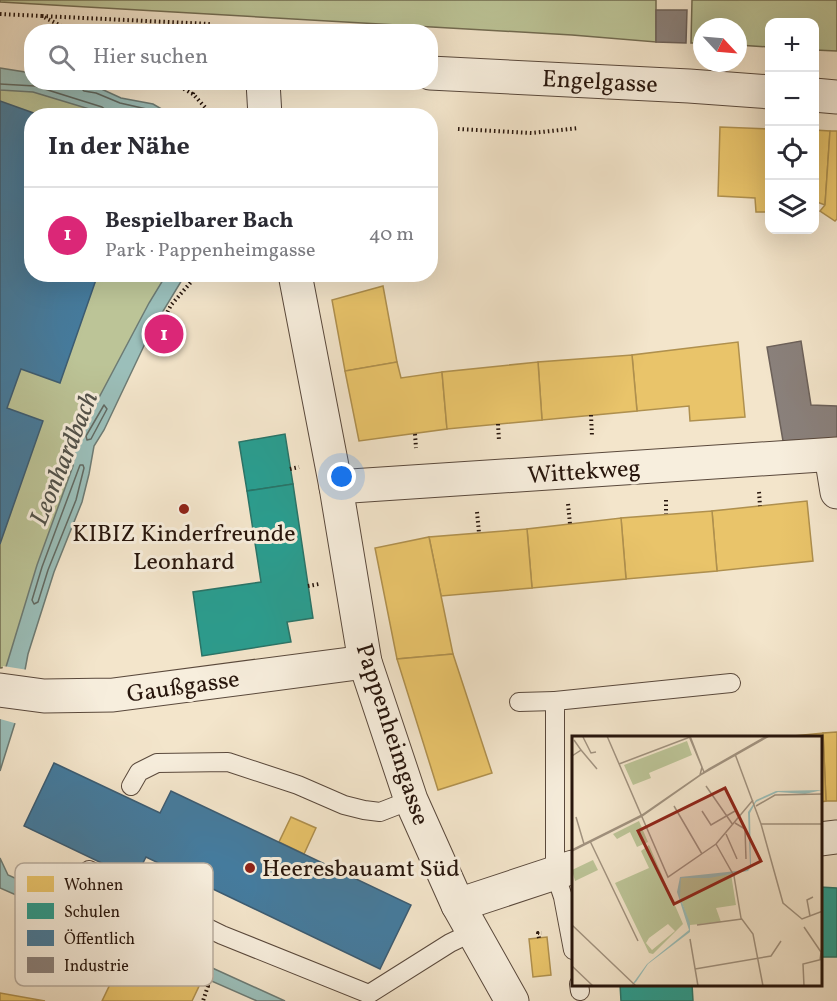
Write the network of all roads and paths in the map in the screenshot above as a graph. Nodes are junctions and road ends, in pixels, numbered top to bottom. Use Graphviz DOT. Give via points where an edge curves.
graph roads {
  1 [pos="0,14"];
  2 [pos="42,16"];
  3 [pos="58,24"];
  4 [pos="199,24"];
  5 [pos="210,24"];
  6 [pos="438,73"];
  7 [pos="186,90"];
  8 [pos="193,90"];
  9 [pos="264,90"];
  10 [pos="765,92"];
  11 [pos="193,94"];
  12 [pos="819,95"];
  13 [pos="837,97"];
  14 [pos="206,108"];
  15 [pos="265,108"];
  16 [pos="579,128"];
  17 [pos="458,129"];
  18 [pos="191,282"];
  19 [pos="297,282"];
  20 [pos="164,320"];
  21 [pos="172,325"];
  22 [pos="151,344"];
  23 [pos="591,415"];
  24 [pos="498,424"];
  25 [pos="593,442"];
  26 [pos="500,451"];
  27 [pos="834,455"];
  28 [pos="336,487"];
  29 [pos="837,492"];
  30 [pos="477,511"];
  31 [pos="479,533"];
  32 [pos="365,662"];
  33 [pos="731,683"];
  34 [pos="0,690"];
  35 [pos="555,701"];
  36 [pos="519,702"];
  37 [pos="131,786"];
  38 [pos="411,800"];
  39 [pos="837,837"];
  40 [pos="822,839"];
  41 [pos="564,870"];
  42 [pos="466,919"];
  43 [pos="213,931"];
  44 [pos="572,945"];
  45 [pos="208,986"];
  46 [pos="203,1001"];
  47 [pos="512,1001"];
  1 -- 2 [label="path"];
  2 -- 3 [label="path"];
  2 -- 4 [label="path"];
  4 -- 5 [label="path"];
  6 -- 10 [label="street, Engelgasse"];
  7 -- 11 [label="path"];
  8 -- 11 [label="path"];
  9 -- 15 [label="street"];
  11 -- 14 [label="path"];
  12 -- 13 [label="street"];
  16 -- 17 [label="path" via="532,133"];
  18 -- 20 [label="path"];
  19 -- 28 [label="street, Pappenheimgasse"];
  20 -- 21 [label="path"];
  20 -- 22 [label="path"];
  23 -- 25 [label="path"];
  24 -- 26 [label="path"];
  27 -- 28 [label="street, Wittekweg"];
  27 -- 29 [label="street, Wittekweg"];
  28 -- 32 [label="street, Pappenheimgasse"];
  30 -- 31 [label="path"];
  32 -- 34 [label="street, Gaußgasse" via="113,695 44,696"];
  32 -- 38 [label="street, Pappenheimgasse"];
  33 -- 35 [label="lane"];
  35 -- 36 [label="lane"];
  35 -- 41 [label="lane"];
  37 -- 38 [label="lane" via="139,772 157,763 228,762 364,810 380,812"];
  38 -- 42 [label="street, Pappenheimgasse"];
  39 -- 40 [label="street"];
  41 -- 42 [label="street"];
  41 -- 44 [label="lane" via="563,897"];
  42 -- 43 [label="lane" via="450,943 369,994"];
  42 -- 47 [label="street, Pappenheimgasse"];
  45 -- 46 [label="path"];
}
